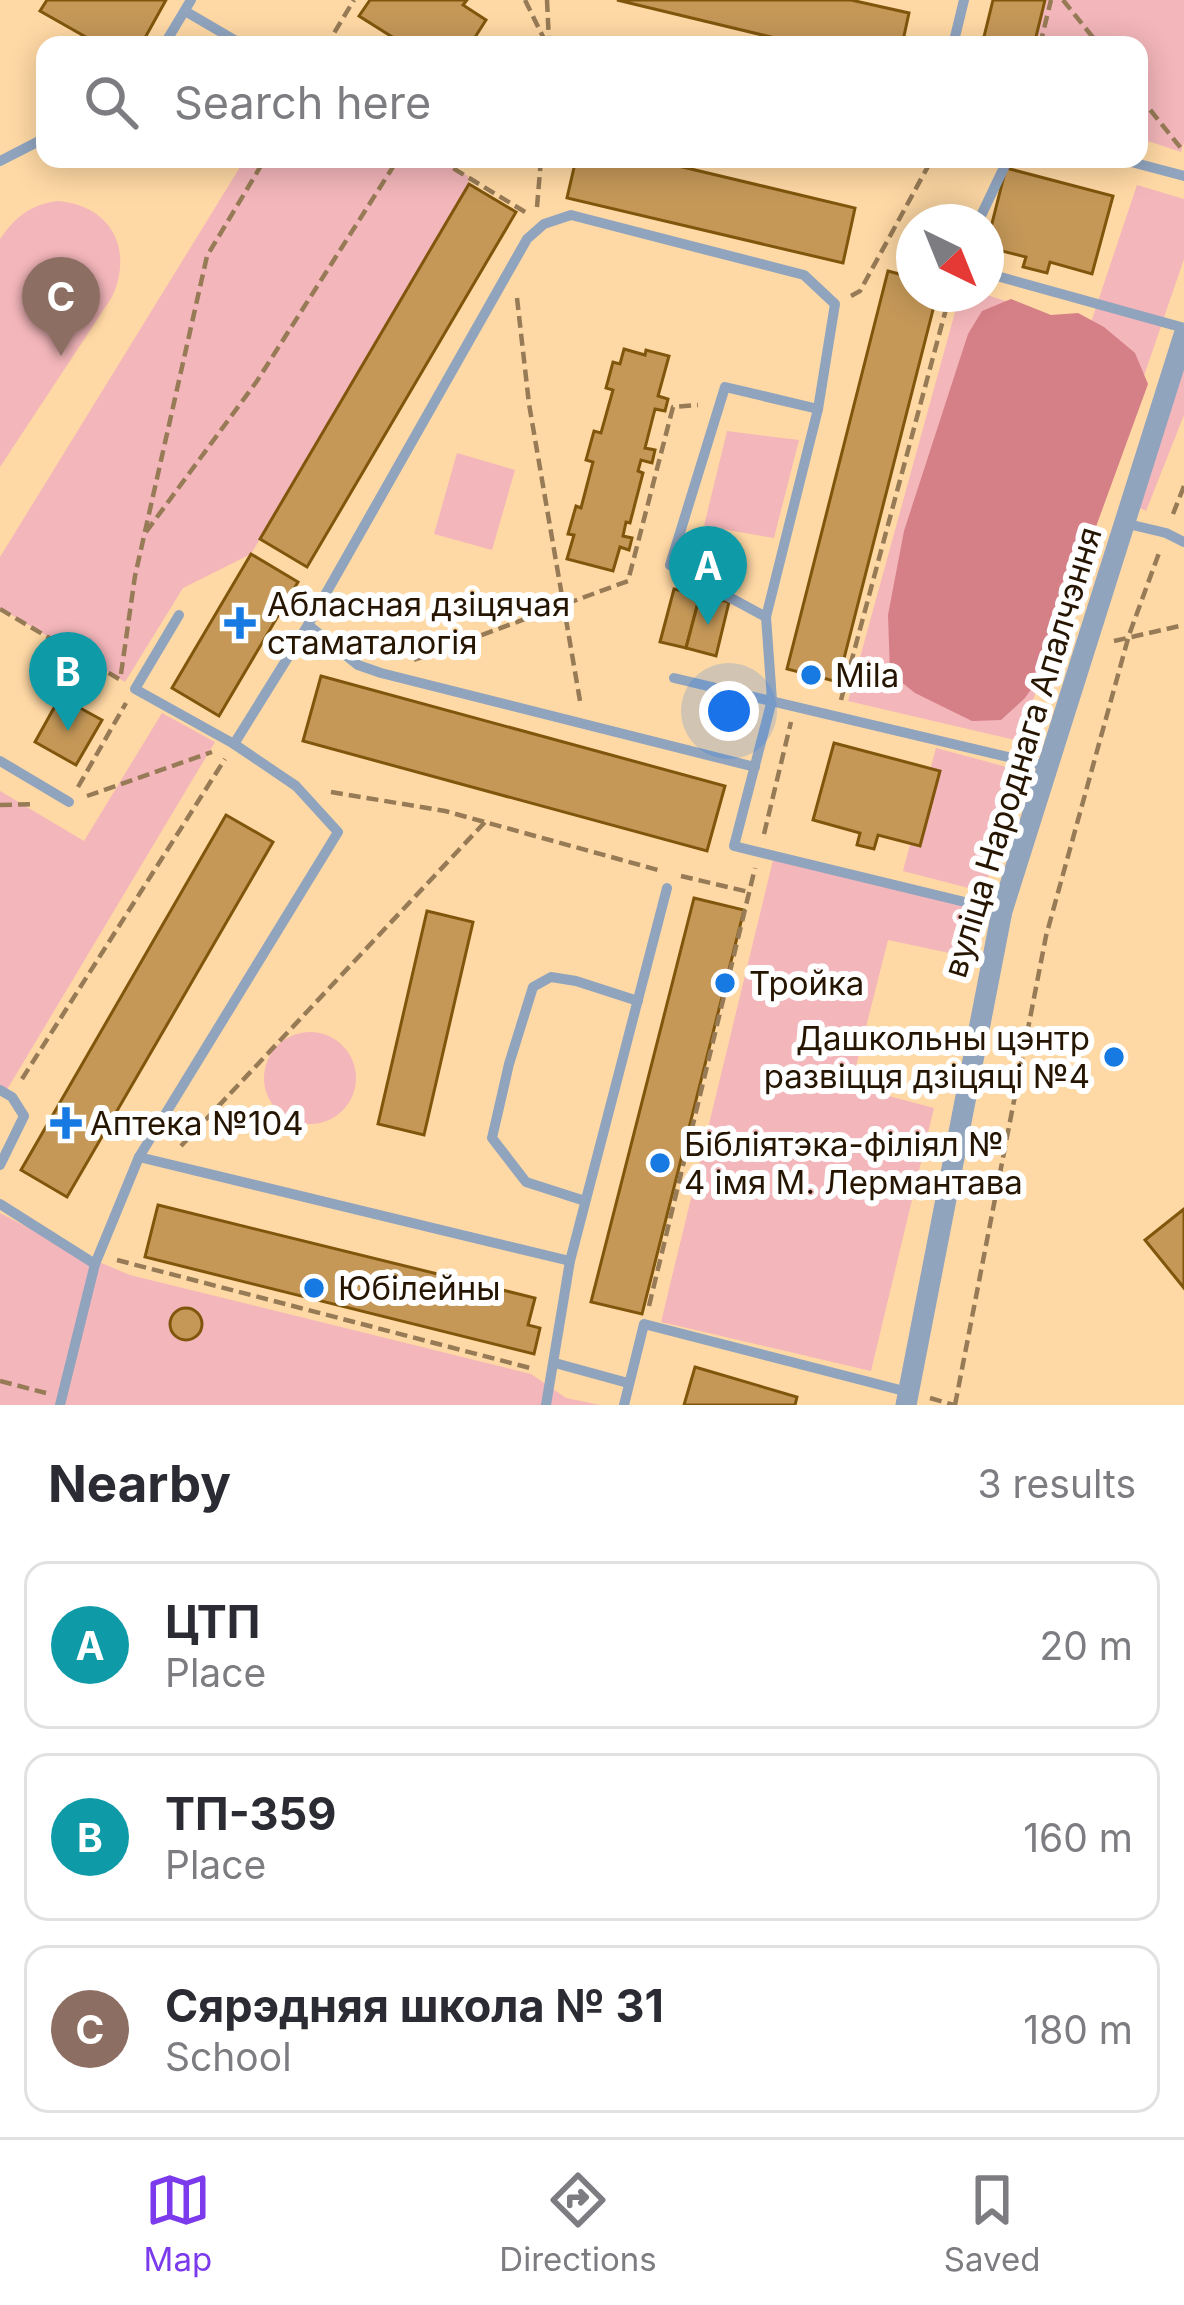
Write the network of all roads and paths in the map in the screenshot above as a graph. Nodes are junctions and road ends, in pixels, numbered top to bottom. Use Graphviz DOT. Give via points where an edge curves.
graph roads {
  1 [pos="354,0"];
  2 [pos="525,0"];
  3 [pos="547,0"];
  4 [pos="964,0"];
  5 [pos="1051,0"];
  6 [pos="1063,0"];
  7 [pos="188,5"];
  8 [pos="169,36"];
  9 [pos="231,36"];
  10 [pos="332,36"];
  11 [pos="544,36"];
  12 [pos="549,36"];
  13 [pos="955,36"];
  14 [pos="1042,36"];
  15 [pos="1092,36"];
  16 [pos="1148,107"];
  17 [pos="36,143"];
  18 [pos="1184,152"];
  19 [pos="0,161"];
  20 [pos="1148,166"];
  21 [pos="261,168"];
  22 [pos="392,168"];
  23 [pos="453,168"];
  24 [pos="540,168"];
  25 [pos="927,168"];
  26 [pos="1004,168"];
  27 [pos="1184,176"];
  28 [pos="987,204"];
  29 [pos="513,263"];
  30 [pos="1004,278"];
  31 [pos="860,291"];
  32 [pos="945,312"];
  33 [pos="1184,331"];
  34 [pos="721,403"];
  35 [pos="818,409"];
  36 [pos="1184,486"];
  37 [pos="1124,523"];
  38 [pos="145,533"];
  39 [pos="1166,533"];
  40 [pos="1184,542"];
  41 [pos="562,604"];
  42 [pos="0,608"];
  43 [pos="178,615"];
  44 [pos="766,617"];
  45 [pos="308,625"];
  46 [pos="1183,627"];
  47 [pos="1129,635"];
  48 [pos="1083,652"];
  49 [pos="381,673"];
  50 [pos="674,678"];
  51 [pos="135,689"];
  52 [pos="772,700"];
  53 [pos="795,705"];
  54 [pos="837,715"];
  55 [pos="585,724"];
  56 [pos="234,744"];
  57 [pos="0,760"];
  58 [pos="1046,766"];
  59 [pos="755,767"];
  60 [pos="296,786"];
  61 [pos="69,802"];
  62 [pos="0,805"];
  63 [pos="485,822"];
  64 [pos="759,852"];
  65 [pos="667,888"];
  66 [pos="749,892"];
  67 [pos="1002,911"];
  68 [pos="638,1000"];
  69 [pos="6,1093"];
  70 [pos="139,1157"];
  71 [pos="165,1163"];
  72 [pos="0,1166"];
  73 [pos="585,1201"];
  74 [pos="0,1204"];
  75 [pos="97,1259"];
  76 [pos="570,1262"];
  77 [pos="644,1324"];
  78 [pos="554,1369"];
  79 [pos="628,1383"];
  80 [pos="907,1399"];
  81 [pos="60,1405"];
  82 [pos="546,1405"];
  83 [pos="624,1405"];
  84 [pos="955,1405"];
  1 -- 10 [label="path"];
  2 -- 11 [label="path"];
  3 -- 12 [label="path"];
  4 -- 13 [label="lane"];
  5 -- 14 [label="path"];
  6 -- 15 [label="path"];
  7 -- 8 [label="lane"];
  7 -- 9 [label="lane"];
  16 -- 18 [label="path"];
  17 -- 19 [label="lane"];
  20 -- 27 [label="lane"];
  21 -- 38 [label="path" via="207,256"];
  22 -- 38 [label="path" via="257,381"];
  23 -- 24 [label="path" via="536,218"];
  25 -- 31 [label="path"];
  26 -- 28 [label="lane"];
  29 -- 35 [label="lane" via="544,224 572,215 804,275 835,304"];
  29 -- 41 [label="path"];
  29 -- 45 [label="lane"];
  30 -- 33 [label="lane"];
  32 -- 54 [label="path"];
  33 -- 37 [label="street, вуліца Народнага Апалчэння"];
  34 -- 35 [label="lane" via="725,387"];
  34 -- 41 [label="path" via="673,407 628,581"];
  34 -- 44 [label="lane" via="670,565"];
  35 -- 44 [label="lane"];
  36 -- 39 [label="path"];
  37 -- 39 [label="lane"];
  37 -- 48 [label="street, вуліца Народнага Апалчэння"];
  38 -- 42 [label="path" via="120,680"];
  39 -- 40 [label="lane"];
  39 -- 47 [label="path"];
  41 -- 49 [label="path"];
  41 -- 55 [label="path"];
  43 -- 51 [label="lane"];
  44 -- 52 [label="lane"];
  45 -- 49 [label="lane"];
  45 -- 56 [label="lane"];
  46 -- 47 [label="path"];
  47 -- 48 [label="path"];
  47 -- 84 [label="path" via="1046,936"];
  48 -- 58 [label="street, вуліца Народнага Апалчэння"];
  49 -- 55 [label="lane"];
  50 -- 52 [label="lane"];
  51 -- 56 [label="lane"];
  51 -- 61 [label="path"];
  52 -- 53 [label="lane"];
  52 -- 59 [label="lane"];
  53 -- 54 [label="lane"];
  53 -- 64 [label="path"];
  54 -- 58 [label="lane"];
  55 -- 59 [label="lane"];
  56 -- 60 [label="lane"];
  56 -- 61 [label="path"];
  56 -- 69 [label="path"];
  57 -- 61 [label="lane"];
  58 -- 67 [label="street, вуліца Народнага Апалчэння"];
  59 -- 64 [label="lane" via="734,846"];
  60 -- 63 [label="path"];
  60 -- 70 [label="lane" via="338,832"];
  61 -- 62 [label="path"];
  63 -- 66 [label="path"];
  63 -- 71 [label="path"];
  64 -- 66 [label="path"];
  64 -- 67 [label="lane"];
  65 -- 68 [label="lane"];
  66 -- 77 [label="path"];
  67 -- 80 [label="street, вуліца Народнага Апалчэння"];
  68 -- 73 [label="lane"];
  68 -- 73 [label="lane" via="551,977 533,987 508,1064 492,1138 526,1182"];
  69 -- 72 [label="lane" via="24,1116"];
  70 -- 71 [label="lane"];
  70 -- 75 [label="lane"];
  71 -- 76 [label="lane"];
  73 -- 76 [label="lane"];
  74 -- 75 [label="lane"];
  75 -- 78 [label="path"];
  75 -- 81 [label="lane"];
  76 -- 78 [label="lane"];
  77 -- 79 [label="lane"];
  77 -- 80 [label="lane"];
  78 -- 79 [label="lane"];
  78 -- 82 [label="lane"];
  79 -- 83 [label="lane"];
}
